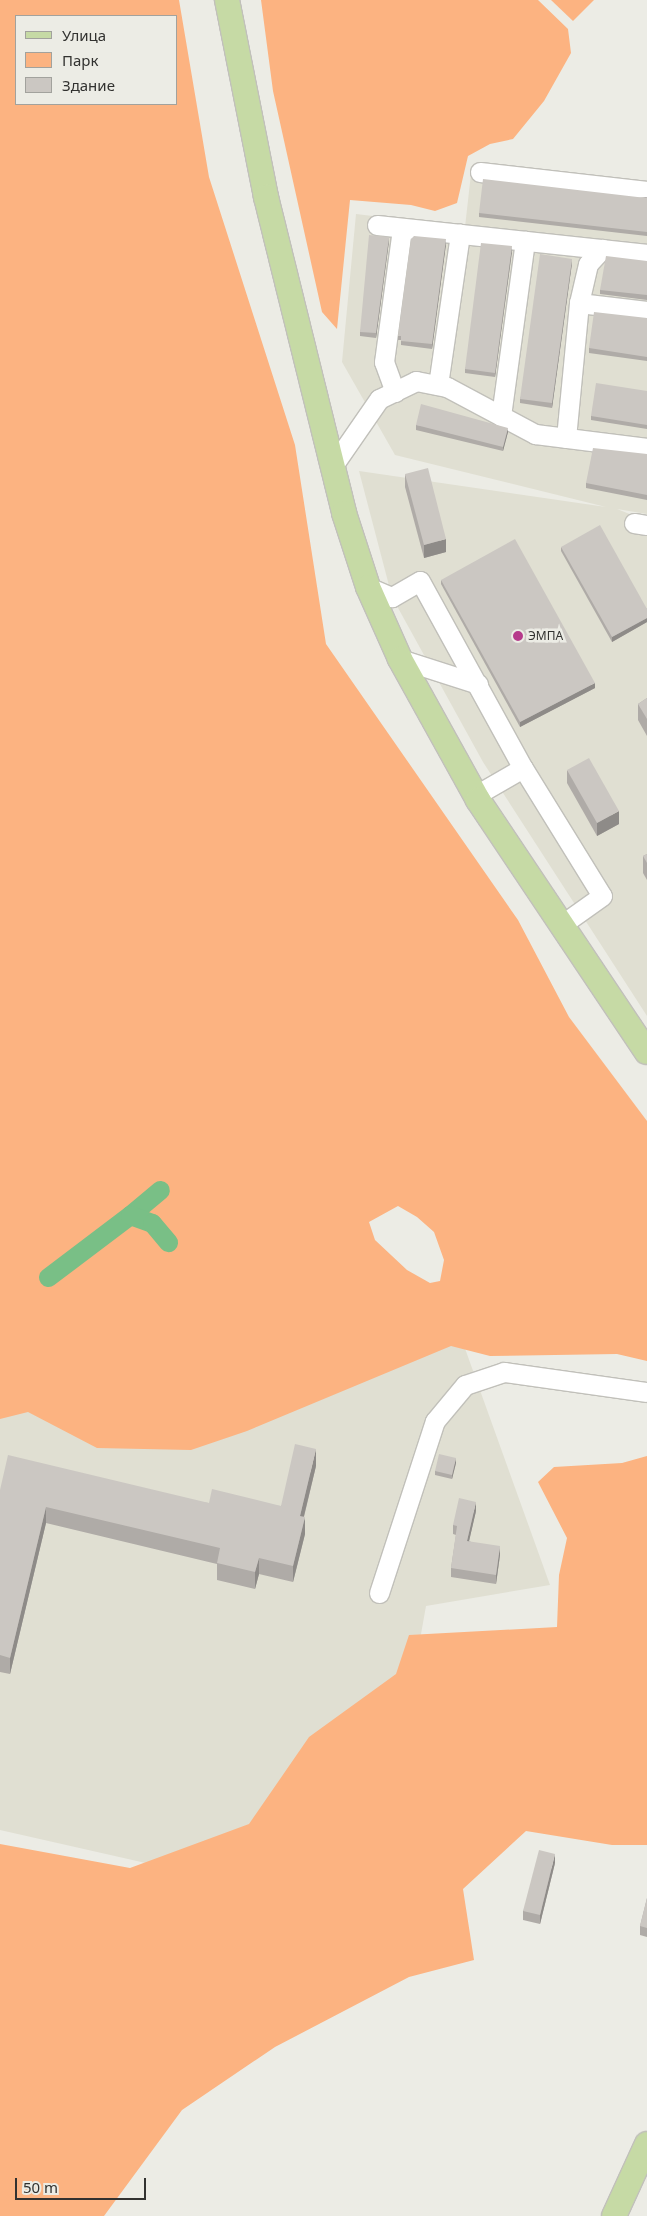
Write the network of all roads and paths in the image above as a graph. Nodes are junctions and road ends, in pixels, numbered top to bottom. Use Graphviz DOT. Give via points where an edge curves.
graph roads {
  1 [pos="227,0"];
  2 [pos="480,172"];
  3 [pos="647,191"];
  4 [pos="377,225"];
  5 [pos="402,228"];
  6 [pos="460,234"];
  7 [pos="525,241"];
  8 [pos="602,249"];
  9 [pos="647,254"];
  10 [pos="579,303"];
  11 [pos="647,311"];
  12 [pos="438,385"];
  13 [pos="395,392"];
  14 [pos="501,416"];
  15 [pos="566,438"];
  16 [pos="647,448"];
  17 [pos="332,467"];
  18 [pos="368,587"];
  19 [pos="400,658"];
  20 [pos="478,684"];
  21 [pos="522,768"];
  22 [pos="476,795"];
  23 [pos="561,925"];
  24 [pos="647,1052"];
  25 [pos="647,1392"];
  26 [pos="378,1593"];
  27 [pos="647,2144"];
  28 [pos="614,2216"];
  1 -- 17 [label="main road" via="266,197"];
  2 -- 3 [label="lane"];
  4 -- 5 [label="lane"];
  5 -- 6 [label="lane"];
  5 -- 13 [label="lane" via="384,362"];
  6 -- 7 [label="lane"];
  6 -- 12 [label="lane"];
  7 -- 8 [label="lane"];
  7 -- 14 [label="lane"];
  8 -- 9 [label="lane"];
  8 -- 10 [label="lane" via="588,264"];
  10 -- 11 [label="lane"];
  10 -- 15 [label="lane"];
  12 -- 13 [label="lane" via="416,381"];
  12 -- 14 [label="lane"];
  13 -- 17 [label="lane" via="379,399"];
  14 -- 15 [label="lane" via="535,434"];
  15 -- 16 [label="lane"];
  17 -- 18 [label="main road"];
  18 -- 19 [label="main road"];
  18 -- 20 [label="lane" via="392,597 420,581"];
  19 -- 20 [label="lane"];
  19 -- 22 [label="main road"];
  20 -- 21 [label="lane"];
  21 -- 22 [label="lane"];
  21 -- 23 [label="lane" via="602,896"];
  22 -- 23 [label="main road"];
  23 -- 24 [label="main road"];
  25 -- 26 [label="lane" via="504,1372 465,1385 434,1421"];
  27 -- 28 [label="main road"];
}
